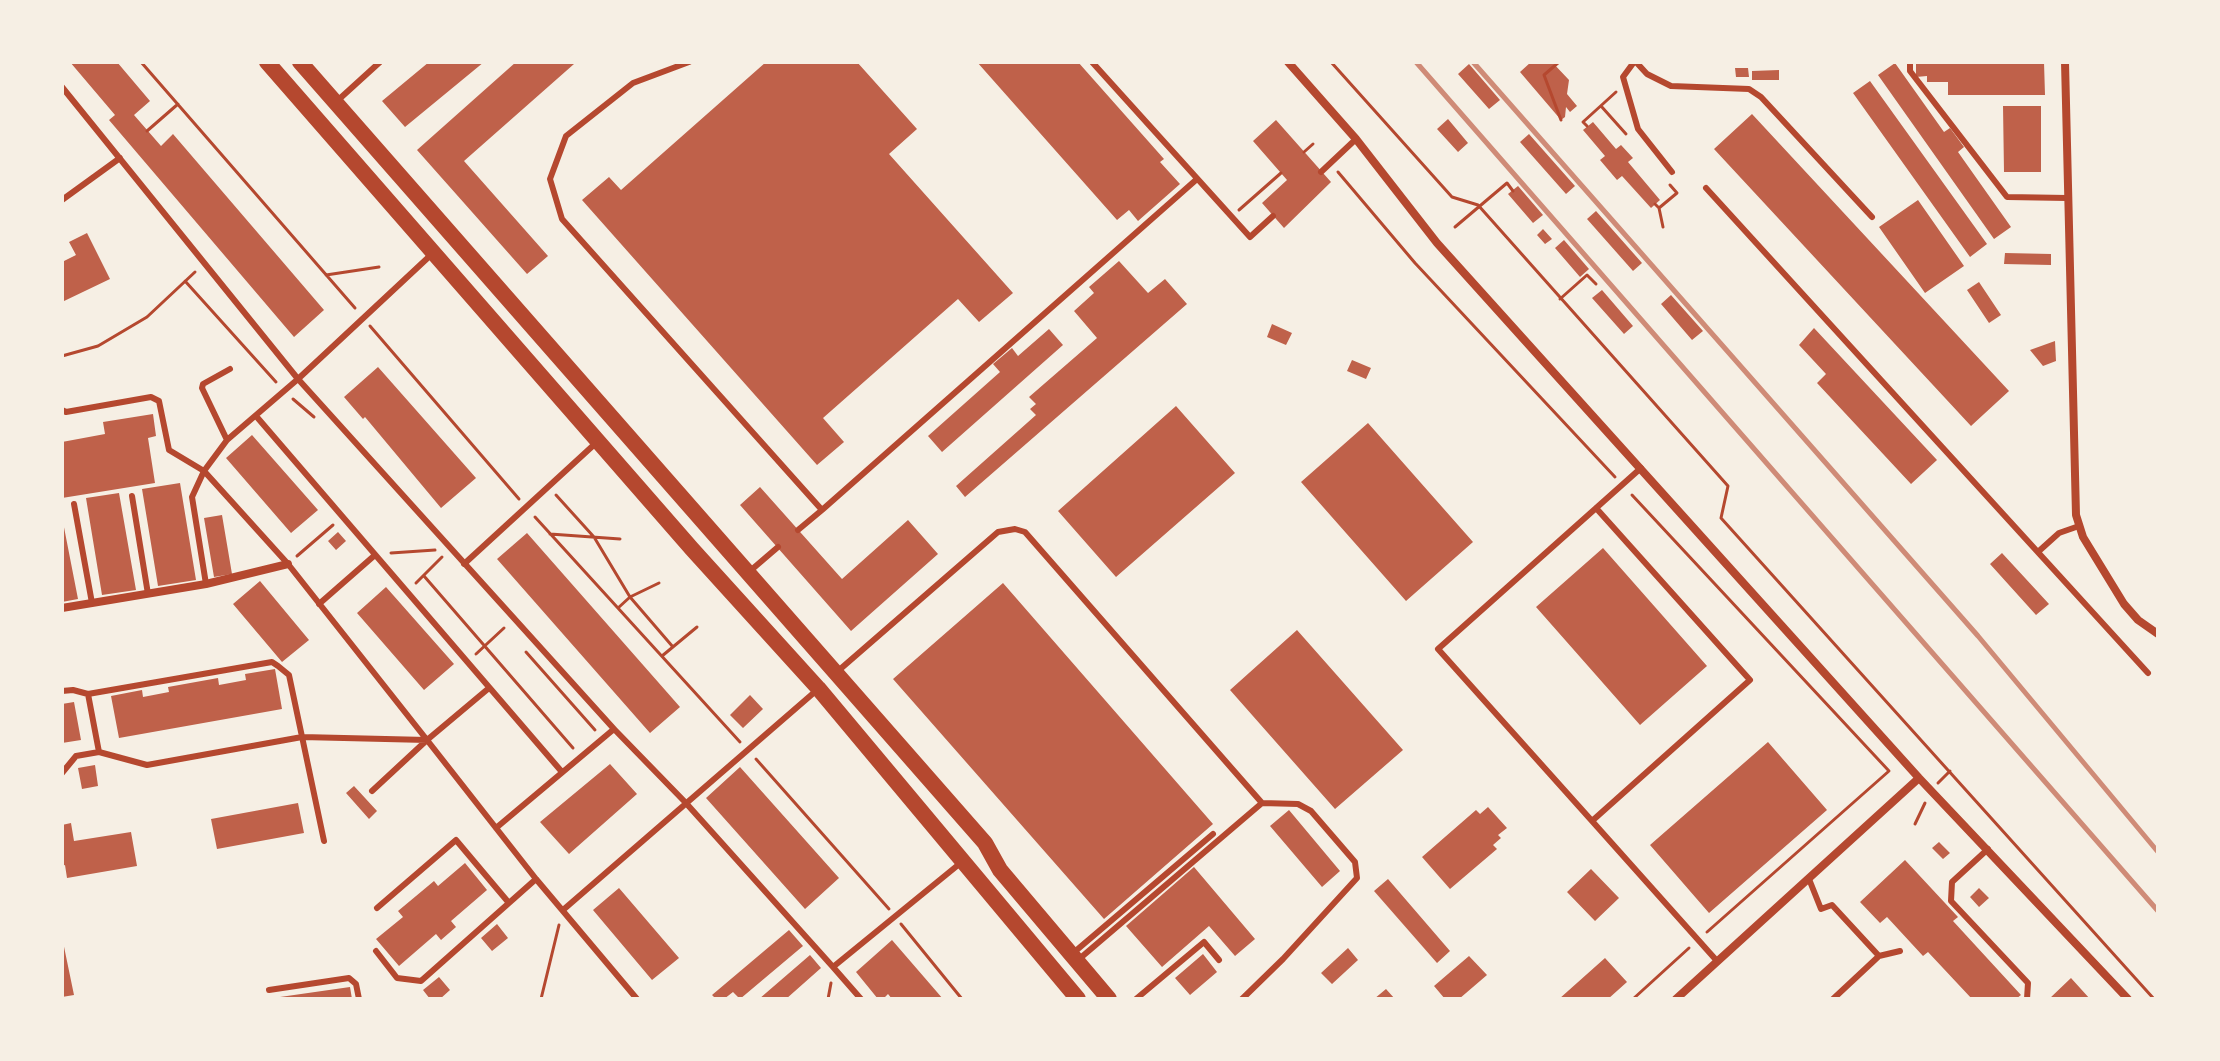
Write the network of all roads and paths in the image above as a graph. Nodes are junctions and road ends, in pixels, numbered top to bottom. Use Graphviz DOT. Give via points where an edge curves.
graph roads {
  1 [pos="141,62"];
  2 [pos="267,62"];
  3 [pos="300,62"];
  4 [pos="380,62"];
  5 [pos="689,62"];
  6 [pos="1092,62"];
  7 [pos="1288,62"];
  8 [pos="1331,62"];
  9 [pos="1559,62"];
  10 [pos="1635,62"];
  11 [pos="1910,62"];
  12 [pos="2065,62"];
  13 [pos="62,87"];
  14 [pos="336,102"];
  15 [pos="178,104"];
  16 [pos="1601,106"];
  17 [pos="1561,120"];
  18 [pos="147,131"];
  19 [pos="1356,139"];
  20 [pos="1630,139"];
  21 [pos="1313,144"];
  22 [pos="1304,152"];
  23 [pos="120,158"];
  24 [pos="1321,172"];
  25 [pos="1672,172"];
  26 [pos="1281,173"];
  27 [pos="1197,179"];
  28 [pos="1668,182"];
  29 [pos="1507,183"];
  30 [pos="1503,188"];
  31 [pos="1706,188"];
  32 [pos="1513,191"];
  33 [pos="2067,198"];
  34 [pos="62,200"];
  35 [pos="1478,205"];
  36 [pos="1273,216"];
  37 [pos="1232,217"];
  38 [pos="1872,217"];
  39 [pos="1455,227"];
  40 [pos="1663,227"];
  41 [pos="434,252"];
  42 [pos="204,263"];
  43 [pos="379,267"];
  44 [pos="326,275"];
  45 [pos="185,281"];
  46 [pos="1596,284"];
  47 [pos="1560,299"];
  48 [pos="363,318"];
  49 [pos="62,356"];
  50 [pos="230,369"];
  51 [pos="298,379"];
  52 [pos="285,391"];
  53 [pos="62,410"];
  54 [pos="256,416"];
  55 [pos="316,419"];
  56 [pos="227,440"];
  57 [pos="599,440"];
  58 [pos="1641,468"];
  59 [pos="204,471"];
  60 [pos="549,487"];
  61 [pos="132,496"];
  62 [pos="74,504"];
  63 [pos="526,508"];
  64 [pos="1596,508"];
  65 [pos="822,510"];
  66 [pos="342,517"];
  67 [pos="2079,526"];
  68 [pos="798,530"];
  69 [pos="550,534"];
  70 [pos="594,537"];
  71 [pos="425,539"];
  72 [pos="620,539"];
  73 [pos="778,547"];
  74 [pos="451,549"];
  75 [pos="435,550"];
  76 [pos="2039,551"];
  77 [pos="375,555"];
  78 [pos="442,558"];
  79 [pos="288,564"];
  80 [pos="464,564"];
  81 [pos="748,573"];
  82 [pos="424,576"];
  83 [pos="659,583"];
  84 [pos="206,584"];
  85 [pos="407,592"];
  86 [pos="148,594"];
  87 [pos="630,597"];
  88 [pos="92,603"];
  89 [pos="319,604"];
  90 [pos="62,608"];
  91 [pos="618,608"];
  92 [pos="697,627"];
  93 [pos="504,628"];
  94 [pos="2158,634"];
  95 [pos="485,646"];
  96 [pos="673,647"];
  97 [pos="524,650"];
  98 [pos="662,656"];
  99 [pos="467,662"];
  100 [pos="836,673"];
  101 [pos="2148,673"];
  102 [pos="489,688"];
  103 [pos="818,688"];
  104 [pos="62,691"];
  105 [pos="88,694"];
  106 [pos="614,729"];
  107 [pos="302,737"];
  108 [pos="603,738"];
  109 [pos="427,740"];
  110 [pos="747,750"];
  111 [pos="99,752"];
  112 [pos="580,756"];
  113 [pos="562,772"];
  114 [pos="62,773"];
  115 [pos="1919,778"];
  116 [pos="372,791"];
  117 [pos="685,802"];
  118 [pos="1262,803"];
  119 [pos="1592,821"];
  120 [pos="496,828"];
  121 [pos="1213,834"];
  122 [pos="324,841"];
  123 [pos="1988,849"];
  124 [pos="963,861"];
  125 [pos="536,879"];
  126 [pos="1809,879"];
  127 [pos="509,903"];
  128 [pos="377,908"];
  129 [pos="563,910"];
  130 [pos="896,918"];
  131 [pos="376,951"];
  132 [pos="1900,951"];
  133 [pos="1879,956"];
  134 [pos="1074,958"];
  135 [pos="1219,960"];
  136 [pos="1717,961"];
  137 [pos="833,967"];
  138 [pos="269,990"];
  139 [pos="359,999"];
  140 [pos="541,999"];
  141 [pos="637,999"];
  142 [pos="861,999"];
  143 [pos="962,999"];
  144 [pos="1078,999"];
  145 [pos="1109,999"];
  146 [pos="1136,999"];
  147 [pos="1242,999"];
  148 [pos="1676,999"];
  149 [pos="1833,999"];
  150 [pos="2027,999"];
  151 [pos="2128,999"];
  152 [pos="2154,999"];
  1 -- 15 [label="path"];
  2 -- 41 [label="main road"];
  3 -- 14 [label="main road"];
  4 -- 14 [label="lane"];
  5 -- 65 [label="lane" via="633,83 566,136 550,179 562,219"];
  6 -- 27 [label="lane"];
  7 -- 19 [label="street"];
  8 -- 35 [label="path" via="1452,197"];
  9 -- 17 [label="path" via="1544,75"];
  10 -- 25 [label="lane" via="1623,77 1638,129"];
  10 -- 38 [label="lane" via="1671,86 1749,89"];
  11 -- 33 [label="lane" via="1910,71 2007,197"];
  12 -- 33 [label="street"];
  13 -- 23 [label="lane"];
  14 -- 81 [label="main road"];
  15 -- 18 [label="path"];
  15 -- 44 [label="path"];
  16 -- 20 [label="path"];
  19 -- 24 [label="lane"];
  19 -- 58 [label="street" via="1437,243"];
  21 -- 22 [label="path"];
  23 -- 34 [label="lane"];
  23 -- 42 [label="lane"];
  26 -- 37 [label="path"];
  27 -- 37 [label="lane"];
  27 -- 65 [label="lane"];
  28 -- 40 [label="path" via="1677,193 1657,206"];
  29 -- 30 [label="path"];
  29 -- 32 [label="path"];
  29 -- 35 [label="path"];
  31 -- 76 [label="lane"];
  33 -- 67 [label="street"];
  35 -- 39 [label="path"];
  35 -- 47 [label="path"];
  36 -- 37 [label="lane" via="1250,237"];
  41 -- 48 [label="lane"];
  41 -- 57 [label="main road"];
  42 -- 45 [label="path"];
  42 -- 51 [label="lane"];
  43 -- 44 [label="path"];
  44 -- 48 [label="path"];
  45 -- 49 [label="path" via="147,317 98,346"];
  45 -- 52 [label="path"];
  46 -- 47 [label="path" via="1586,274"];
  47 -- 152 [label="path" via="1728,486 1721,518"];
  48 -- 51 [label="lane"];
  48 -- 63 [label="path"];
  50 -- 56 [label="lane" via="202,388"];
  51 -- 52 [label="lane"];
  51 -- 74 [label="lane"];
  52 -- 54 [label="lane"];
  52 -- 55 [label="path"];
  53 -- 59 [label="lane" via="156,398 169,450"];
  54 -- 56 [label="lane"];
  54 -- 66 [label="lane"];
  56 -- 59 [label="lane"];
  57 -- 60 [label="lane"];
  57 -- 103 [label="main road"];
  58 -- 64 [label="lane"];
  58 -- 115 [label="street"];
  59 -- 79 [label="lane"];
  59 -- 84 [label="lane" via="192,497"];
  60 -- 63 [label="lane"];
  60 -- 70 [label="path"];
  61 -- 86 [label="lane"];
  62 -- 88 [label="lane"];
  63 -- 69 [label="path"];
  63 -- 80 [label="lane"];
  64 -- 119 [label="lane" via="1438,649"];
  64 -- 119 [label="lane" via="1750,680"];
  65 -- 68 [label="lane"];
  66 -- 77 [label="lane"];
  66 -- 79 [label="path"];
  67 -- 76 [label="lane" via="2059,533"];
  67 -- 94 [label="street" via="2124,604"];
  69 -- 70 [label="path"];
  69 -- 91 [label="path"];
  70 -- 72 [label="path"];
  70 -- 87 [label="path"];
  71 -- 75 [label="path"];
  73 -- 81 [label="lane"];
  74 -- 78 [label="path"];
  74 -- 80 [label="lane"];
  75 -- 77 [label="path"];
  75 -- 78 [label="path"];
  76 -- 101 [label="lane"];
  77 -- 85 [label="lane"];
  77 -- 89 [label="lane"];
  78 -- 82 [label="path"];
  79 -- 84 [label="street"];
  79 -- 89 [label="lane"];
  80 -- 106 [label="lane"];
  81 -- 100 [label="main road"];
  82 -- 85 [label="path"];
  82 -- 95 [label="path"];
  83 -- 87 [label="path"];
  84 -- 86 [label="street"];
  85 -- 99 [label="lane"];
  86 -- 88 [label="street"];
  87 -- 91 [label="path"];
  87 -- 96 [label="path"];
  88 -- 90 [label="street"];
  89 -- 109 [label="lane"];
  91 -- 98 [label="path"];
  92 -- 96 [label="path"];
  93 -- 95 [label="path"];
  95 -- 99 [label="path"];
  95 -- 112 [label="path"];
  96 -- 98 [label="path"];
  97 -- 108 [label="path"];
  98 -- 110 [label="path"];
  99 -- 102 [label="lane"];
  100 -- 118 [label="lane" via="998,532 1025,532"];
  100 -- 134 [label="main road" via="985,843 1000,870"];
  102 -- 109 [label="lane"];
  102 -- 113 [label="lane"];
  103 -- 110 [label="lane"];
  103 -- 124 [label="main road"];
  104 -- 105 [label="lane"];
  105 -- 107 [label="lane" via="272,662 289,675"];
  105 -- 111 [label="lane"];
  106 -- 108 [label="lane"];
  106 -- 117 [label="lane"];
  107 -- 109 [label="lane"];
  107 -- 111 [label="lane" via="147,765"];
  107 -- 122 [label="lane"];
  108 -- 112 [label="lane"];
  109 -- 116 [label="lane"];
  109 -- 120 [label="lane"];
  110 -- 117 [label="lane"];
  110 -- 130 [label="path"];
  111 -- 114 [label="lane" via="76,756"];
  112 -- 113 [label="lane"];
  113 -- 120 [label="lane"];
  115 -- 123 [label="street"];
  115 -- 126 [label="street"];
  117 -- 129 [label="lane"];
  117 -- 137 [label="lane"];
  118 -- 134 [label="lane"];
  118 -- 147 [label="lane" via="1291,803 1311,811 1355,862 1358,873 1354,884"];
  119 -- 136 [label="lane"];
  120 -- 125 [label="lane"];
  121 -- 134 [label="lane"];
  123 -- 150 [label="lane" via="1952,882 1951,901 2028,983"];
  123 -- 151 [label="street"];
  124 -- 130 [label="lane"];
  124 -- 144 [label="main road"];
  125 -- 127 [label="lane"];
  125 -- 129 [label="lane"];
  126 -- 133 [label="lane" via="1821,909 1832,905"];
  126 -- 136 [label="street"];
  127 -- 128 [label="lane" via="456,840"];
  127 -- 131 [label="lane" via="421,981 397,978"];
  129 -- 140 [label="path"];
  129 -- 141 [label="lane"];
  130 -- 137 [label="lane"];
  130 -- 143 [label="path"];
  132 -- 133 [label="lane"];
  133 -- 149 [label="lane"];
  134 -- 145 [label="main road"];
  135 -- 146 [label="lane" via="1204,942"];
  136 -- 148 [label="street"];
  137 -- 142 [label="lane"];
  138 -- 139 [label="lane" via="349,978"];
}
